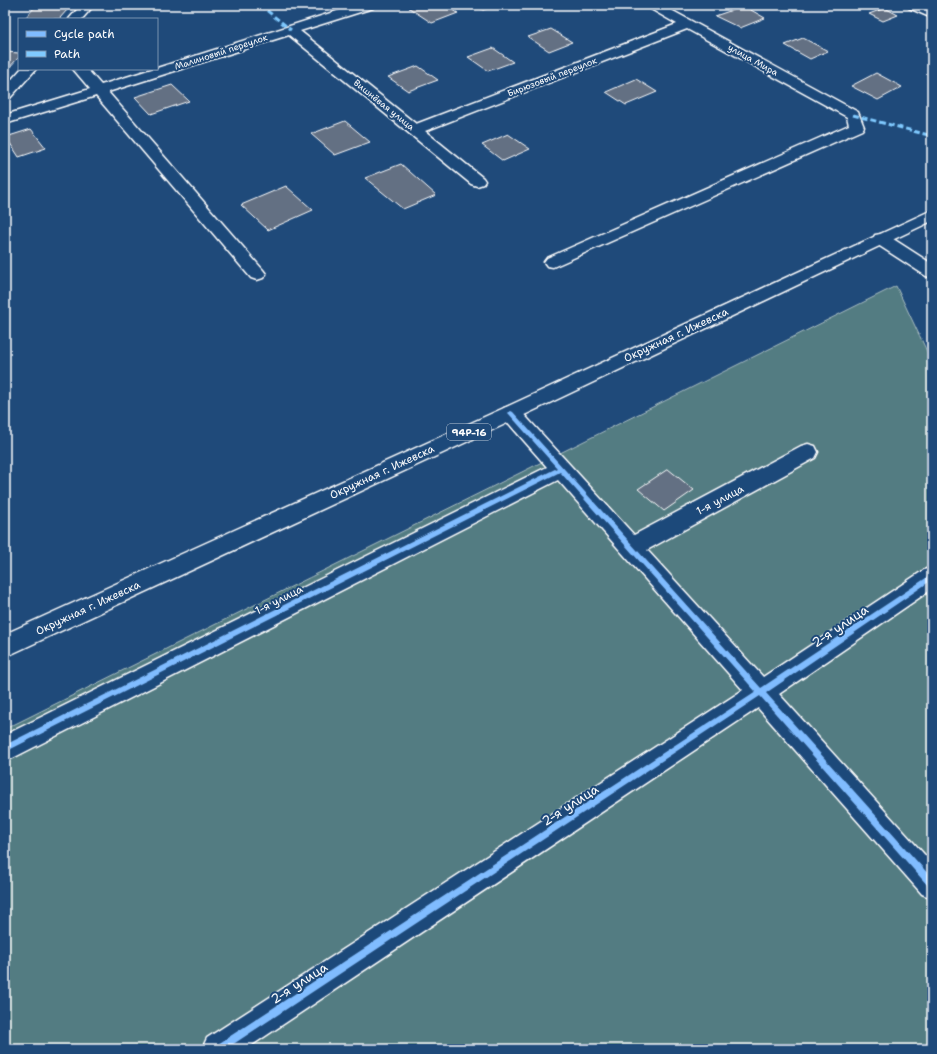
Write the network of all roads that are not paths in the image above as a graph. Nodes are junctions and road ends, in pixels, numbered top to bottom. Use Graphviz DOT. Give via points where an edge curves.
graph roads {
  1 [pos="88,5"];
  2 [pos="369,5"];
  3 [pos="653,5"];
  4 [pos="913,5"];
  5 [pos="932,14"];
  6 [pos="76,18"];
  7 [pos="688,24"];
  8 [pos="291,30"];
  9 [pos="28,70"];
  10 [pos="81,70"];
  11 [pos="98,91"];
  12 [pos="5,95"];
  13 [pos="5,120"];
  14 [pos="415,130"];
  15 [pos="477,181"];
  16 [pos="932,215"];
  17 [pos="881,239"];
  18 [pos="553,262"];
  19 [pos="932,272"];
  20 [pos="257,274"];
  21 [pos="511,412"];
  22 [pos="808,452"];
  23 [pos="561,469"];
  24 [pos="631,548"];
  25 [pos="932,577"];
  26 [pos="5,646"];
  27 [pos="761,692"];
  28 [pos="5,749"];
  29 [pos="932,884"];
  30 [pos="218,1049"];
  1 -- 6 [label="street"];
  2 -- 8 [label="street, Малиновый переулок"];
  3 -- 7 [label="street, улица Мира"];
  4 -- 5 [label="street"];
  7 -- 14 [label="street, Бирюзовый переулок"];
  7 -- 18 [label="street, улица Мира" via="853,115 856,127"];
  8 -- 11 [label="street, Малиновый переулок"];
  8 -- 14 [label="street, Вишнёвая улица"];
  9 -- 12 [label="street"];
  10 -- 11 [label="street"];
  11 -- 13 [label="street, Малиновый переулок"];
  11 -- 20 [label="street"];
  14 -- 15 [label="street, Вишнёвая улица"];
  16 -- 17 [label="street, Окружная г. Ижевска / 94Р-16"];
  17 -- 19 [label="street"];
  17 -- 21 [label="street, Окружная г. Ижевска / 94Р-16"];
  21 -- 23 [label="street"];
  21 -- 26 [label="street, Окружная г. Ижевска / 94Р-16"];
  22 -- 24 [label="street, 1-я улица"];
  23 -- 24 [label="street"];
  23 -- 28 [label="street, 1-я улица"];
  24 -- 27 [label="street"];
  25 -- 27 [label="street, 2-я улица"];
  27 -- 29 [label="street"];
  27 -- 30 [label="street, 2-я улица"];
}
